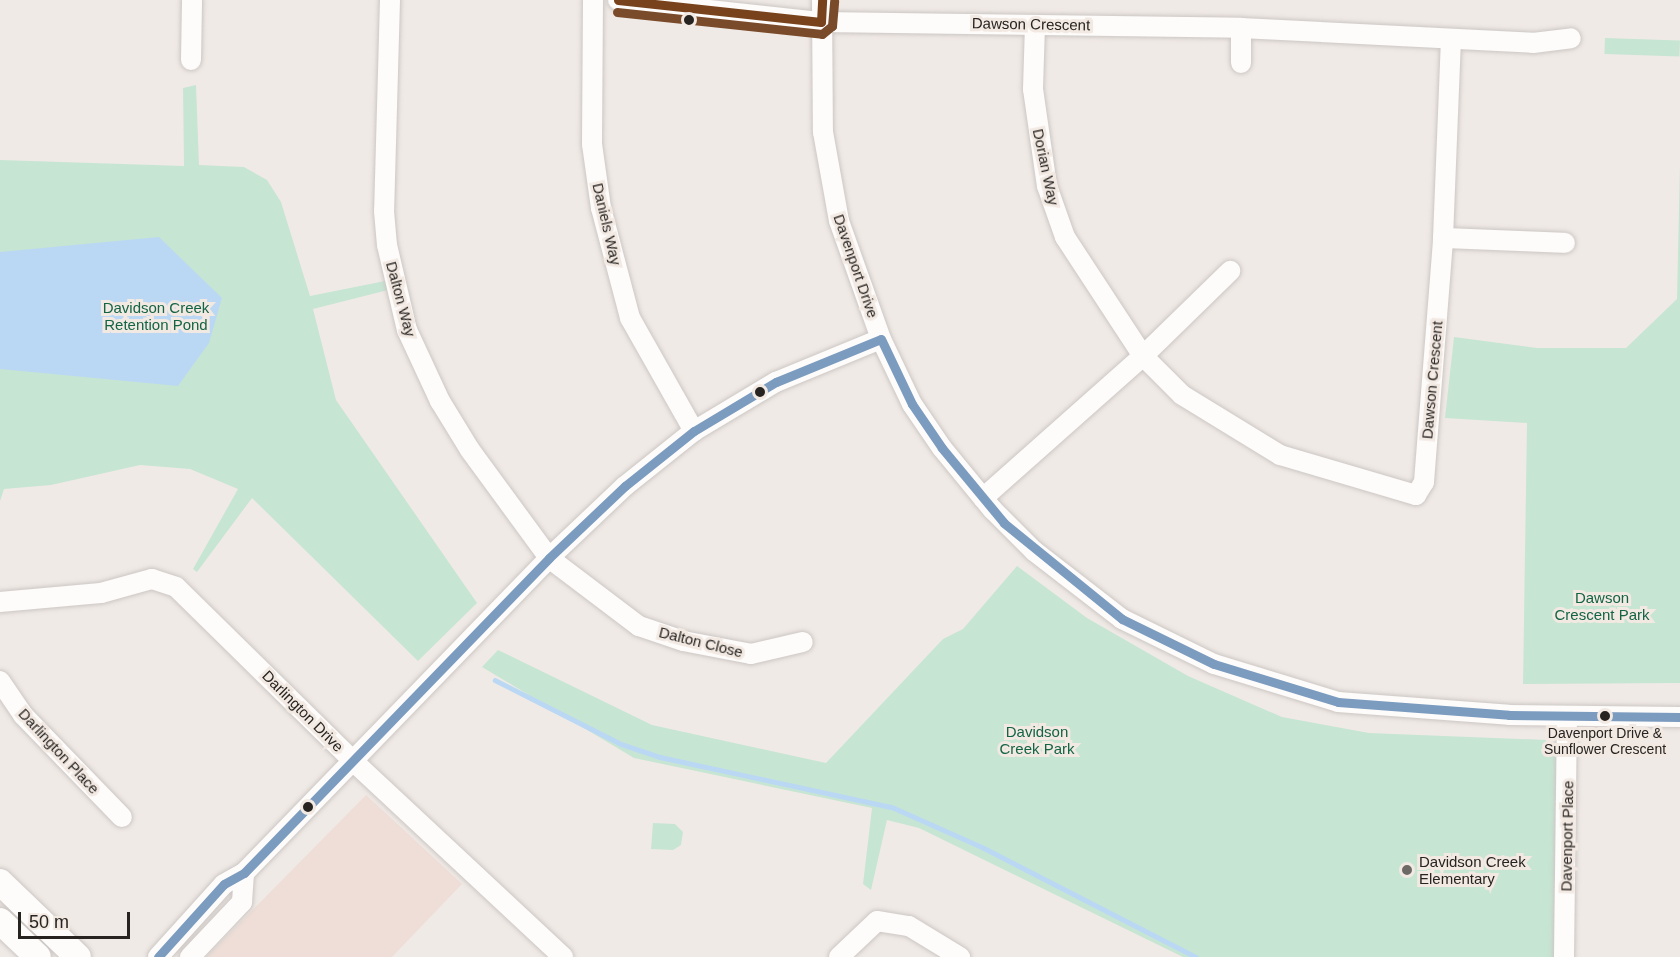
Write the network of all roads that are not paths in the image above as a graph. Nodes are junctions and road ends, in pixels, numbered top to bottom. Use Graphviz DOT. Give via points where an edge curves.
graph roads {
  1 [pos="192,0"];
  2 [pos="390,0"];
  3 [pos="593,0"];
  4 [pos="618,0"];
  5 [pos="822,0"];
  6 [pos="821,22"];
  7 [pos="1035,25"];
  8 [pos="1241,28"];
  9 [pos="1571,38"];
  10 [pos="1451,40"];
  11 [pos="191,60"];
  12 [pos="1241,63"];
  13 [pos="1443,238"];
  14 [pos="1565,243"];
  15 [pos="1230,271"];
  16 [pos="881,339"];
  17 [pos="1143,356"];
  18 [pos="694,431"];
  19 [pos="1391,488"];
  20 [pos="983,498"];
  21 [pos="549,558"];
  22 [pos="0,602"];
  23 [pos="803,642"];
  24 [pos="0,681"];
  25 [pos="1567,716"];
  26 [pos="1680,717"];
  27 [pos="354,762"];
  28 [pos="122,817"];
  29 [pos="244,873"];
  30 [pos="0,882"];
  31 [pos="0,921"];
  32 [pos="554,954"];
  33 [pos="38,957"];
  34 [pos="78,957"];
  35 [pos="158,957"];
  36 [pos="190,957"];
  37 [pos="839,957"];
  38 [pos="960,957"];
  39 [pos="1564,957"];
  1 -- 11 [label="street"];
  2 -- 21 [label="street, Dalton Way" via="384,211 387,245 407,330 440,401 470,450"];
  3 -- 18 [label="street, Daniels Way" via="592,144 601,208 630,318"];
  4 -- 6 [label="street, Dawson Crescent"];
  5 -- 6 [label="street, Davenport Drive"];
  6 -- 7 [label="street, Dawson Crescent"];
  6 -- 16 [label="street, Davenport Drive" via="823,132 837,210"];
  7 -- 8 [label="street, Dawson Crescent"];
  7 -- 17 [label="street, Dorian Way" via="1033,89 1047,186 1065,237"];
  8 -- 10 [label="street, Dawson Crescent"];
  8 -- 12 [label="street"];
  9 -- 10 [label="street, Dawson Crescent" via="1533,43"];
  10 -- 13 [label="street, Dawson Crescent"];
  13 -- 14 [label="street"];
  13 -- 19 [label="street, Dawson Crescent" via="1424,482 1416,495"];
  15 -- 17 [label="street"];
  16 -- 18 [label="street" via="776,382"];
  16 -- 20 [label="street, Davenport Drive" via="912,404"];
  17 -- 19 [label="street, Dorian Way" via="1182,395 1243,436 1316,468"];
  17 -- 20 [label="street"];
  18 -- 21 [label="street" via="625,486"];
  20 -- 25 [label="street, Davenport Drive" via="1034,551 1122,619 1214,664 1338,702"];
  21 -- 23 [label="street, Dalton Close" via="639,626 683,641 751,654"];
  21 -- 27 [label="street"];
  22 -- 27 [label="street, Darlington Drive" via="101,593 163,580 183,592"];
  24 -- 28 [label="street, Darlington Place" via="23,715"];
  25 -- 26 [label="street, Davenport Drive"];
  25 -- 39 [label="street, Davenport Place"];
  27 -- 29 [label="street"];
  27 -- 32 [label="street, Darlington Drive"];
  29 -- 35 [label="street" via="224,884"];
  29 -- 36 [label="street" via="242,902"];
  30 -- 34 [label="main road"];
  31 -- 33 [label="main road"];
  37 -- 38 [label="street" via="877,921 909,926"];
}
